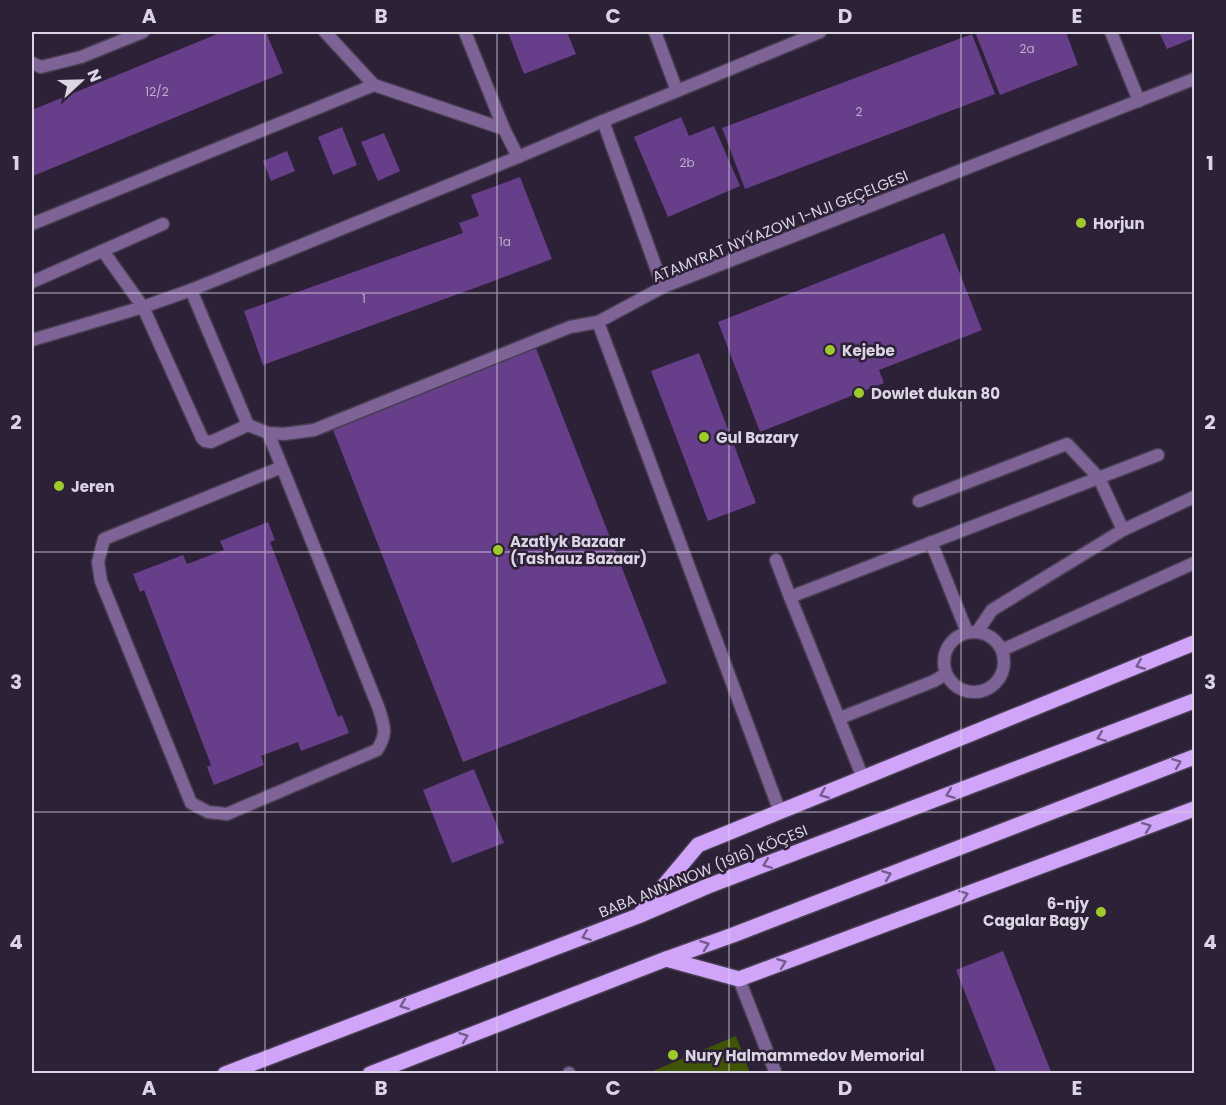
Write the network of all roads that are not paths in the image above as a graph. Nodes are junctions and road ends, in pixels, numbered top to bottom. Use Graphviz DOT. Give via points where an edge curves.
graph roads {
  1 [pos="143,32"];
  2 [pos="325,32"];
  3 [pos="465,32"];
  4 [pos="655,32"];
  5 [pos="820,32"];
  6 [pos="1111,32"];
  7 [pos="32,63"];
  8 [pos="1194,79"];
  9 [pos="374,86"];
  10 [pos="677,91"];
  11 [pos="1139,102"];
  12 [pos="603,121"];
  13 [pos="504,129"];
  14 [pos="518,158"];
  15 [pos="32,224"];
  16 [pos="163,224"];
  17 [pos="103,251"];
  18 [pos="32,282"];
  19 [pos="663,287"];
  20 [pos="191,290"];
  21 [pos="143,307"];
  22 [pos="598,322"];
  23 [pos="32,340"];
  24 [pos="248,425"];
  25 [pos="268,433"];
  26 [pos="1158,455"];
  27 [pos="282,466"];
  28 [pos="1099,478"];
  29 [pos="1194,497"];
  30 [pos="919,501"];
  31 [pos="1123,530"];
  32 [pos="931,542"];
  33 [pos="776,560"];
  34 [pos="1194,563"];
  35 [pos="790,597"];
  36 [pos="972,632"];
  37 [pos="1194,643"];
  38 [pos="1002,650"];
  39 [pos="946,674"];
  40 [pos="1194,701"];
  41 [pos="840,718"];
  42 [pos="1194,757"];
  43 [pos="863,778"];
  44 [pos="1194,809"];
  45 [pos="780,812"];
  46 [pos="638,916"];
  47 [pos="666,959"];
  48 [pos="739,979"];
  49 [pos="225,1074"];
  50 [pos="370,1074"];
  51 [pos="776,1074"];
  1 -- 7 [label="street" via="81,57 41,66"];
  2 -- 9 [label="street"];
  3 -- 13 [label="street"];
  4 -- 10 [label="street"];
  5 -- 10 [label="street"];
  6 -- 11 [label="street"];
  8 -- 11 [label="street, ATAMYRAT NYÝAZOW 1-NJI GEÇELGESI"];
  9 -- 13 [label="street"];
  9 -- 15 [label="street"];
  10 -- 12 [label="street"];
  11 -- 19 [label="street, ATAMYRAT NYÝAZOW 1-NJI GEÇELGESI"];
  12 -- 14 [label="street"];
  12 -- 19 [label="street"];
  13 -- 14 [label="street"];
  14 -- 20 [label="street"];
  16 -- 17 [label="street"];
  17 -- 18 [label="street"];
  17 -- 21 [label="street"];
  19 -- 22 [label="street, ATAMYRAT NYÝAZOW 1-NJI GEÇELGESI"];
  20 -- 21 [label="street"];
  20 -- 24 [label="street"];
  21 -- 23 [label="street"];
  21 -- 24 [label="street" via="202,438 211,442"];
  22 -- 25 [label="street, ATAMYRAT NYÝAZOW 1-NJI GEÇELGESI" via="570,327 314,430"];
  22 -- 45 [label="street"];
  24 -- 25 [label="street"];
  25 -- 27 [label="street"];
  26 -- 28 [label="street"];
  27 -- 27 [label="street" via="379,709 384,739 377,750 227,814 208,812 191,802 101,581 98,562 104,539"];
  28 -- 30 [label="street" via="1067,444"];
  28 -- 31 [label="street"];
  28 -- 32 [label="street"];
  29 -- 31 [label="street"];
  31 -- 36 [label="street" via="992,610"];
  32 -- 35 [label="street"];
  32 -- 36 [label="street"];
  33 -- 35 [label="street"];
  34 -- 38 [label="street"];
  35 -- 41 [label="street"];
  36 -- 38 [label="street" via="987,635"];
  36 -- 39 [label="street" via="949,644"];
  37 -- 43 [label="main road, one-way"];
  38 -- 39 [label="street" via="1003,671 991,687 981,692 960,689"];
  39 -- 41 [label="street"];
  40 -- 46 [label="main road, BABA ANNANOW (1916) KÖÇESI, one-way"];
  41 -- 43 [label="street"];
  47 -- 42 [label="main road, one-way"];
  43 -- 45 [label="main road, one-way"];
  48 -- 44 [label="main road, one-way"];
  45 -- 46 [label="main road" via="698,845"];
  46 -- 49 [label="main road, BABA ANNANOW (1916) KÖÇESI, one-way"];
  47 -- 48 [label="main road"];
  50 -- 47 [label="main road, one-way"];
  48 -- 51 [label="street"];
}
